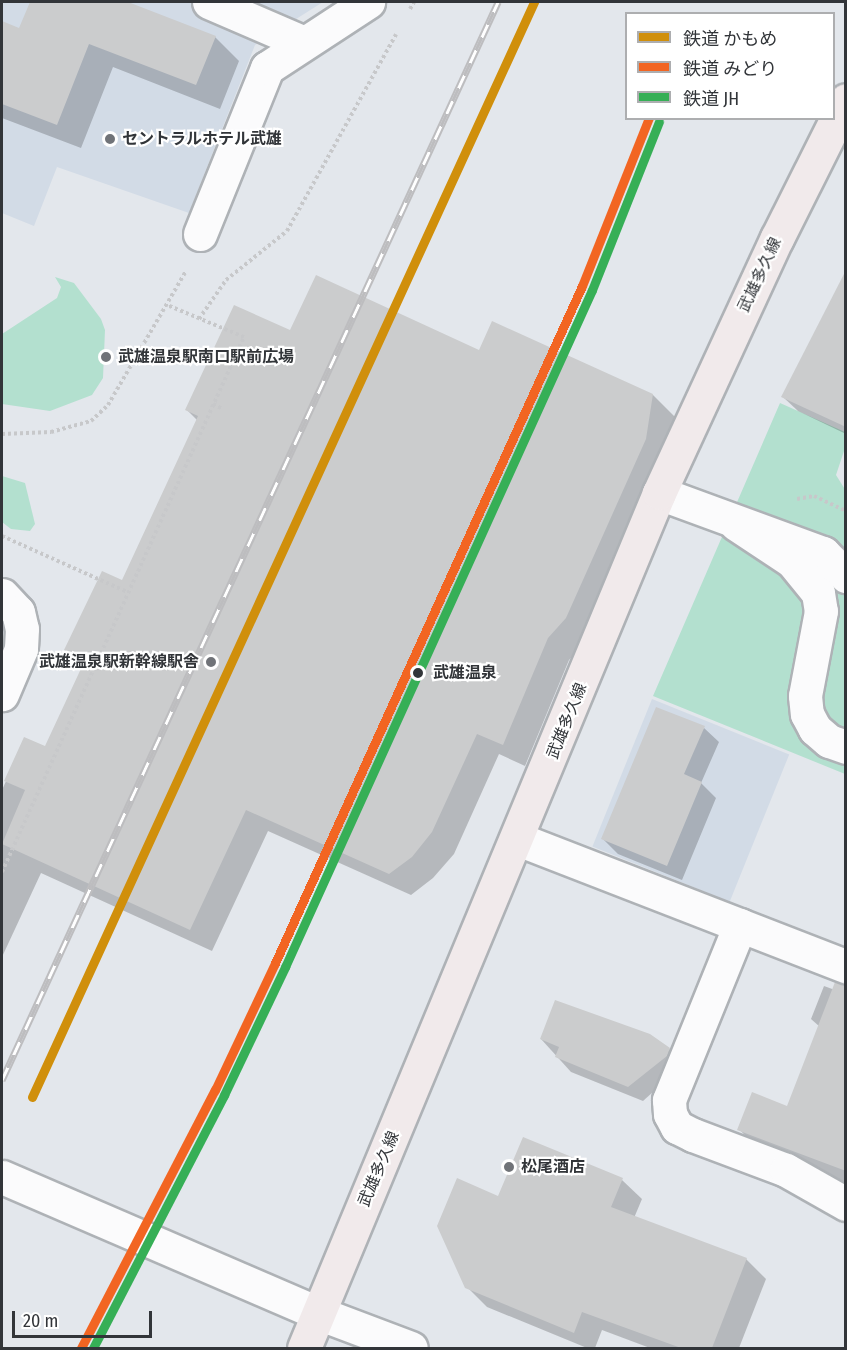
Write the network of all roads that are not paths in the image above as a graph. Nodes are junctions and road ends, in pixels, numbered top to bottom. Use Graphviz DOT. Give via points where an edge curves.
graph roads {
  1 [pos="208,2"];
  2 [pos="368,2"];
  3 [pos="304,43"];
  4 [pos="846,100"];
  5 [pos="200,234"];
  6 [pos="659,493"];
  7 [pos="736,524"];
  8 [pos="846,576"];
  9 [pos="2,595"];
  10 [pos="2,694"];
  11 [pos="846,747"];
  12 [pos="518,839"];
  13 [pos="740,925"];
  14 [pos="846,966"];
  15 [pos="2,1177"];
  16 [pos="846,1204"];
  17 [pos="318,1313"];
  18 [pos="304,1348"];
  19 [pos="411,1348"];
  1 -- 3 [label="street"];
  2 -- 3 [label="street"];
  3 -- 5 [label="street" via="267,68"];
  4 -- 6 [label="main road, 武雄多久線" via="777,238"];
  6 -- 7 [label="street"];
  6 -- 12 [label="main road, 武雄多久線"];
  7 -- 8 [label="street" via="823,553"];
  7 -- 11 [label="street" via="792,561 818,593 821,611 805,696 807,714 815,729 829,741"];
  9 -- 10 [label="street" via="18,612 22,629 21,649"];
  12 -- 13 [label="street"];
  12 -- 17 [label="main road, 武雄多久線"];
  13 -- 14 [label="street"];
  13 -- 16 [label="street" via="669,1100 670,1114 685,1131 786,1170"];
  15 -- 17 [label="street"];
  17 -- 18 [label="main road, 武雄多久線"];
  17 -- 19 [label="street"];
}
